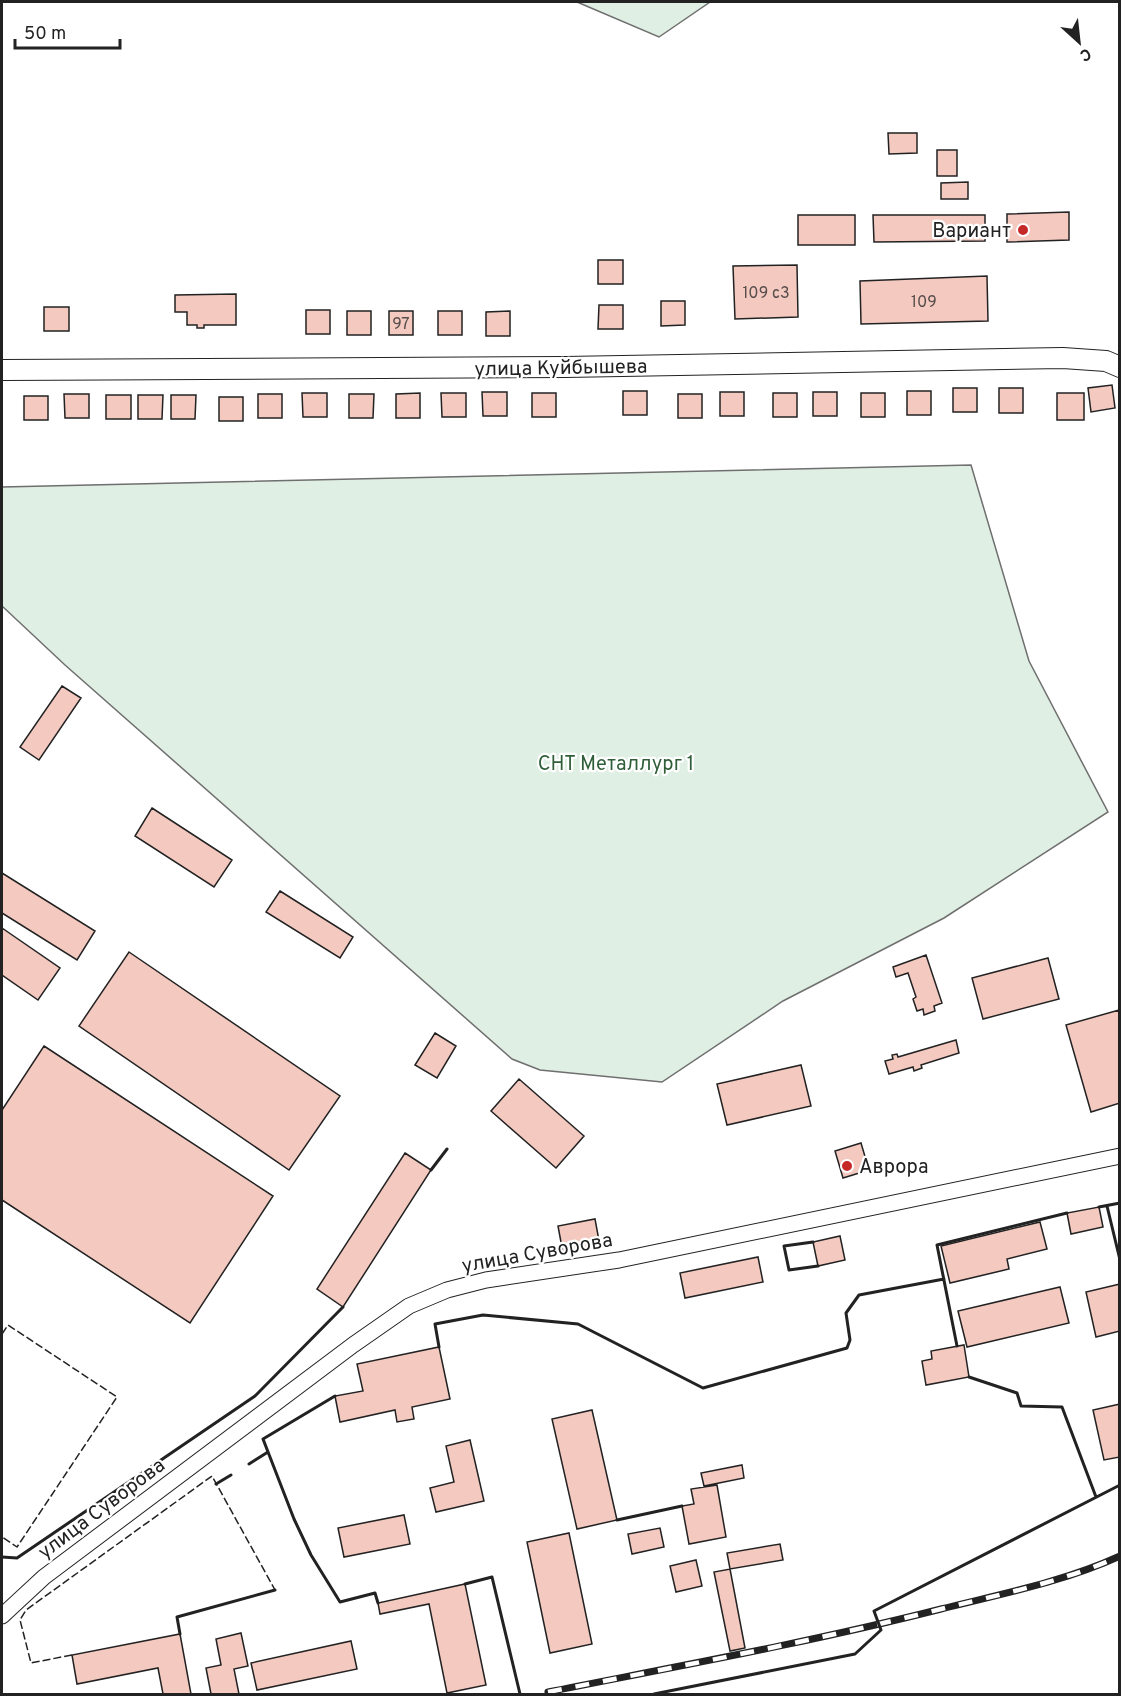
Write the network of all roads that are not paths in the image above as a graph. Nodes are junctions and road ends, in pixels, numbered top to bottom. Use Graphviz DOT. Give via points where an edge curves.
graph roads {
  1 [pos="1119,367"];
  2 [pos="2,370"];
  3 [pos="1119,1156"];
  4 [pos="2,1616"];
  1 -- 2 [label="main road, улица Куйбышева" via="1106,361 1063,358 565,367"];
  3 -- 4 [label="street, улица Суворова" via="619,1260 486,1280 447,1290 409,1306 353,1345 44,1577"];
}
